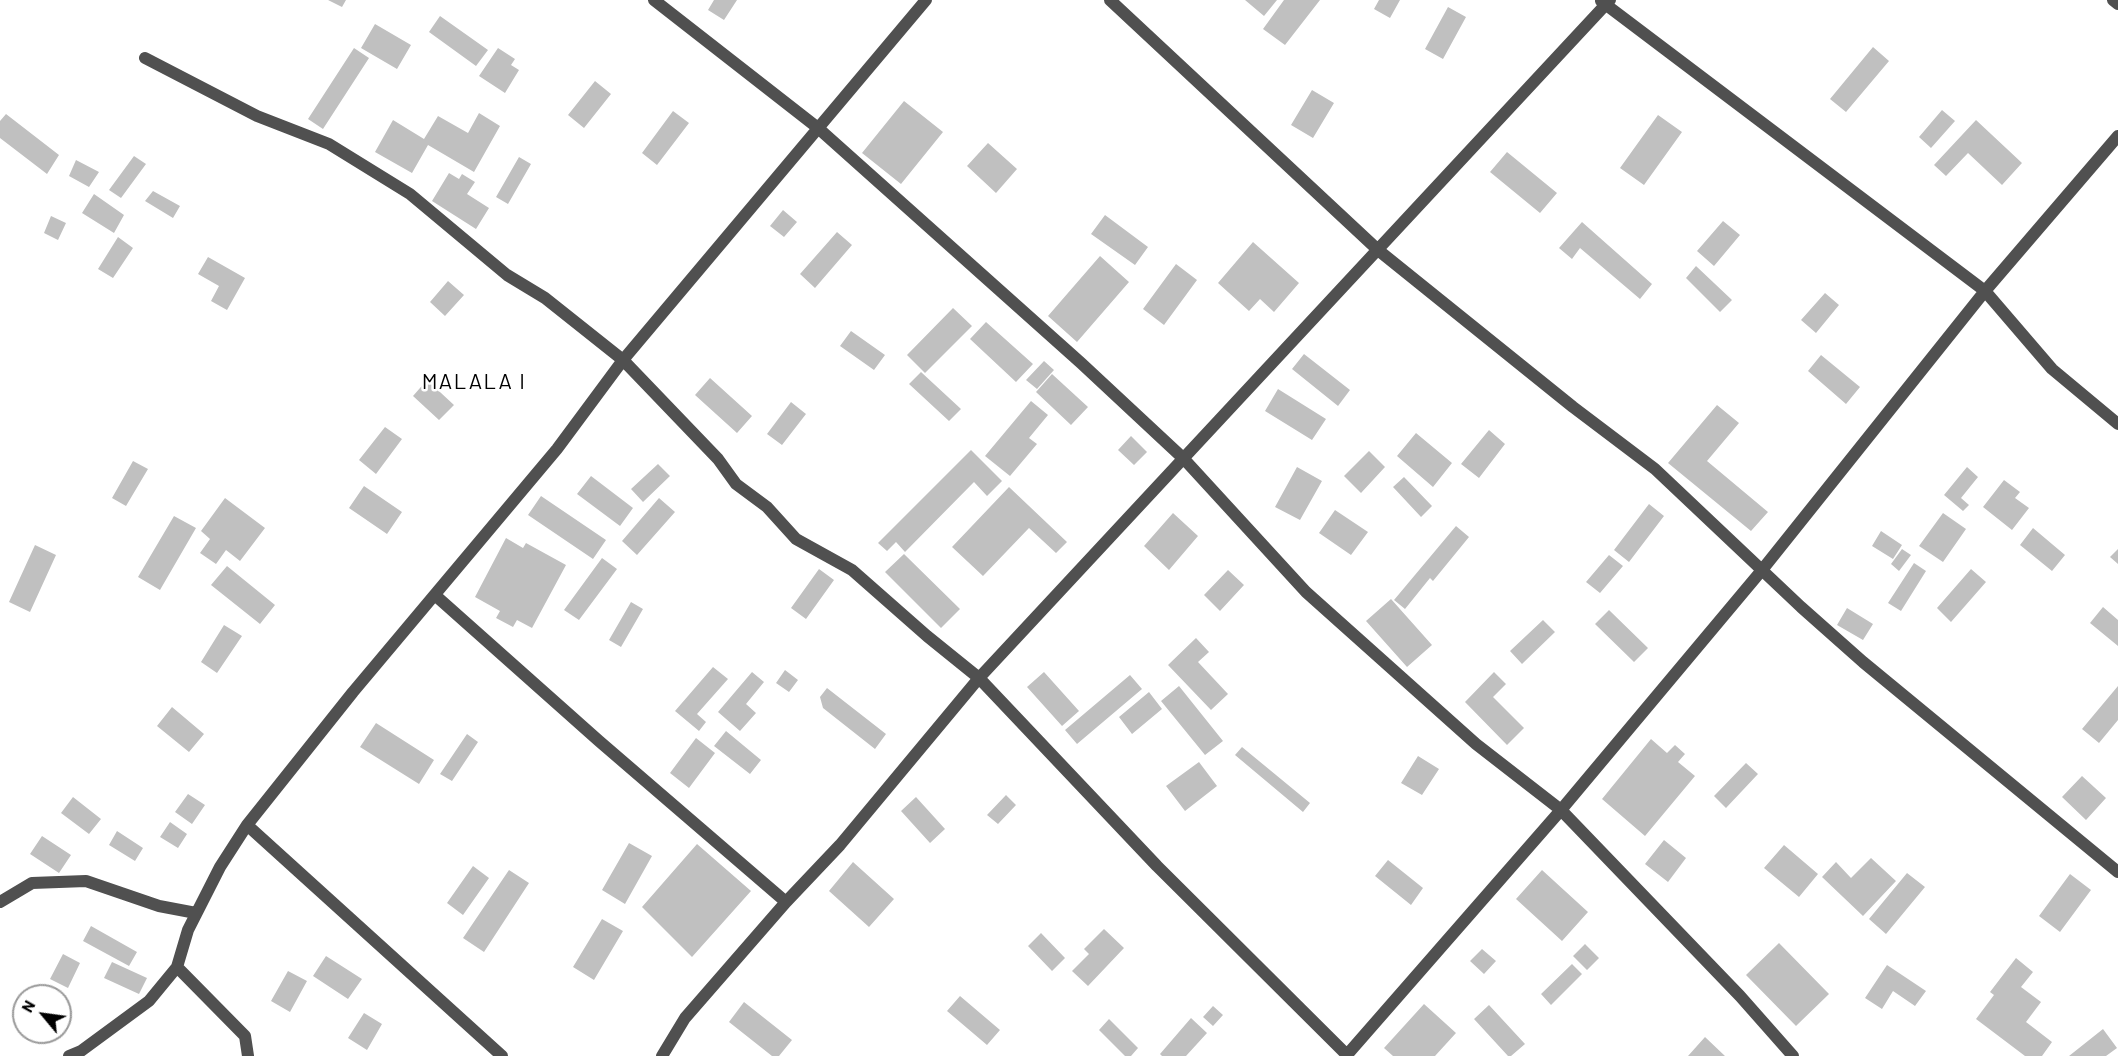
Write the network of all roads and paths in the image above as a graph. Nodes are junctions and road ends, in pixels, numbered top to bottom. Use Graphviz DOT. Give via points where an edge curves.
graph roads {
  1 [pos="654,0"];
  2 [pos="926,0"];
  3 [pos="1110,0"];
  4 [pos="2113,0"];
  5 [pos="1606,2"];
  6 [pos="2118,4"];
  7 [pos="145,58"];
  8 [pos="818,128"];
  9 [pos="2118,136"];
  10 [pos="1378,250"];
  11 [pos="1984,291"];
  12 [pos="623,360"];
  13 [pos="2118,424"];
  14 [pos="1184,459"];
  15 [pos="1762,570"];
  16 [pos="436,596"];
  17 [pos="979,678"];
  18 [pos="1561,810"];
  19 [pos="248,825"];
  20 [pos="2118,872"];
  21 [pos="0,902"];
  22 [pos="786,902"];
  23 [pos="196,913"];
  24 [pos="177,967"];
  25 [pos="77,1054"];
  26 [pos="248,1056"];
  27 [pos="502,1056"];
  28 [pos="662,1056"];
  29 [pos="1347,1056"];
  30 [pos="1793,1056"];
  1 -- 8 [label="street"];
  2 -- 8 [label="street"];
  3 -- 10 [label="street"];
  4 -- 6 [label="street"];
  5 -- 10 [label="street"];
  5 -- 11 [label="street"];
  7 -- 12 [label="street" via="257,116 329,144 394,183 507,275 545,298"];
  8 -- 12 [label="street"];
  8 -- 14 [label="street"];
  9 -- 11 [label="street"];
  10 -- 14 [label="street"];
  10 -- 15 [label="street" via="1655,469"];
  11 -- 13 [label="street" via="2052,369"];
  11 -- 15 [label="street"];
  12 -- 16 [label="street"];
  12 -- 17 [label="street" via="718,459 736,484 767,507 796,539 852,570"];
  14 -- 17 [label="street"];
  14 -- 18 [label="street" via="1306,592 1476,744"];
  15 -- 18 [label="street"];
  15 -- 20 [label="street" via="1863,662"];
  16 -- 19 [label="street"];
  16 -- 22 [label="street"];
  17 -- 22 [label="street" via="840,845"];
  17 -- 29 [label="street" via="1157,866"];
  18 -- 29 [label="street"];
  18 -- 30 [label="street"];
  19 -- 23 [label="street"];
  19 -- 27 [label="street"];
  21 -- 23 [label="street" via="32,883 86,881 159,906"];
  22 -- 28 [label="street" via="686,1018"];
  23 -- 24 [label="street"];
  24 -- 25 [label="street" via="149,1001"];
  24 -- 26 [label="street" via="245,1036"];
}
